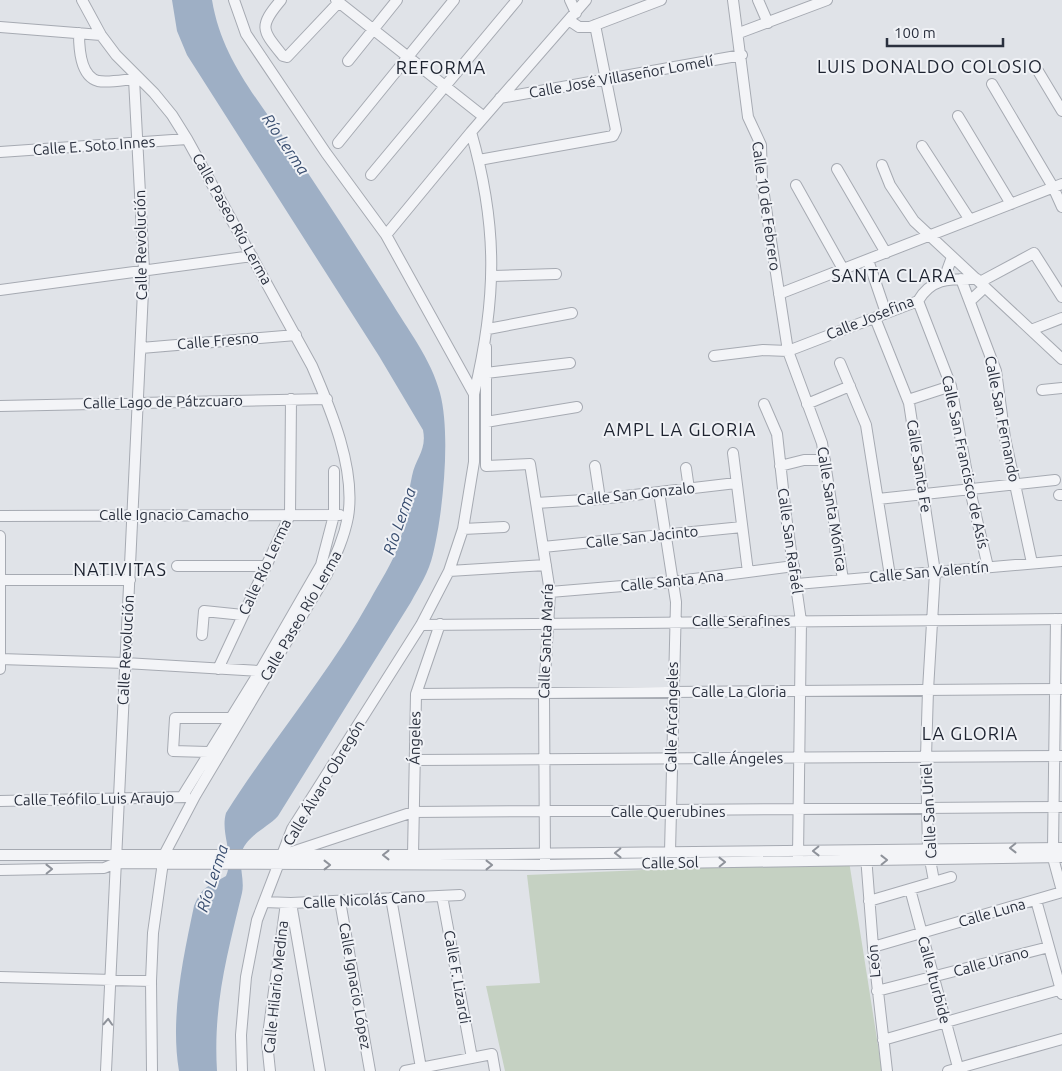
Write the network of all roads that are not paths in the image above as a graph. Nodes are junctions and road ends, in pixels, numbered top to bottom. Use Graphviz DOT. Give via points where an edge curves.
graph roads {
  1 [pos="82,0"];
  2 [pos="234,0"];
  3 [pos="281,0"];
  4 [pos="397,0"];
  5 [pos="454,0"];
  6 [pos="517,0"];
  7 [pos="570,0"];
  8 [pos="586,0"];
  9 [pos="662,0"];
  10 [pos="733,0"];
  11 [pos="758,0"];
  12 [pos="827,0"];
  13 [pos="338,1"];
  14 [pos="811,3"];
  15 [pos="573,17"];
  16 [pos="768,23"];
  17 [pos="596,26"];
  18 [pos="0,27"];
  19 [pos="374,30"];
  20 [pos="79,33"];
  21 [pos="739,33"];
  22 [pos="101,35"];
  23 [pos="742,55"];
  24 [pos="408,57"];
  25 [pos="348,60"];
  26 [pos="1035,66"];
  27 [pos="135,78"];
  28 [pos="606,79"];
  29 [pos="992,84"];
  30 [pos="445,86"];
  31 [pos="500,98"];
  32 [pos="1062,111"];
  33 [pos="958,116"];
  34 [pos="484,117"];
  35 [pos="471,132"];
  36 [pos="187,140"];
  37 [pos="137,143"];
  38 [pos="338,143"];
  39 [pos="922,146"];
  40 [pos="0,152"];
  41 [pos="479,160"];
  42 [pos="882,165"];
  43 [pos="837,169"];
  44 [pos="371,175"];
  45 [pos="796,185"];
  46 [pos="1058,186"];
  47 [pos="1011,204"];
  48 [pos="1062,207"];
  49 [pos="970,220"];
  50 [pos="386,235"];
  51 [pos="930,236"];
  52 [pos="886,253"];
  53 [pos="252,256"];
  54 [pos="952,257"];
  55 [pos="868,260"];
  56 [pos="144,270"];
  57 [pos="844,270"];
  58 [pos="556,274"];
  59 [pos="493,276"];
  60 [pos="944,279"];
  61 [pos="961,279"];
  62 [pos="980,283"];
  63 [pos="0,290"];
  64 [pos="779,294"];
  65 [pos="1062,297"];
  66 [pos="970,301"];
  67 [pos="918,302"];
  68 [pos="572,313"];
  69 [pos="886,313"];
  70 [pos="875,318"];
  71 [pos="1062,318"];
  72 [pos="488,329"];
  73 [pos="1031,330"];
  74 [pos="296,335"];
  75 [pos="486,347"];
  76 [pos="141,348"];
  77 [pos="788,351"];
  78 [pos="1060,353"];
  79 [pos="714,356"];
  80 [pos="570,363"];
  81 [pos="840,363"];
  82 [pos="486,374"];
  83 [pos="850,386"];
  84 [pos="951,386"];
  85 [pos="1062,388"];
  86 [pos="1042,390"];
  87 [pos="474,394"];
  88 [pos="291,399"];
  89 [pos="327,399"];
  90 [pos="908,400"];
  91 [pos="138,403"];
  92 [pos="764,404"];
  93 [pos="808,404"];
  94 [pos="0,406"];
  95 [pos="576,407"];
  96 [pos="486,422"];
  97 [pos="733,453"];
  98 [pos="825,460"];
  99 [pos="594,466"];
  100 [pos="780,466"];
  101 [pos="686,468"];
  102 [pos="334,471"];
  103 [pos="1055,480"];
  104 [pos="736,483"];
  105 [pos="1014,485"];
  106 [pos="688,489"];
  107 [pos="970,490"];
  108 [pos="659,492"];
  109 [pos="924,494"];
  110 [pos="600,499"];
  111 [pos="878,499"];
  112 [pos="536,504"];
  113 [pos="290,515"];
  114 [pos="334,515"];
  115 [pos="348,515"];
  116 [pos="0,516"];
  117 [pos="134,516"];
  118 [pos="504,527"];
  119 [pos="742,527"];
  120 [pos="463,529"];
  121 [pos="665,534"];
  122 [pos="0,536"];
  123 [pos="543,547"];
  124 [pos="1062,561"];
  125 [pos="1032,563"];
  126 [pos="546,565"];
  127 [pos="177,566"];
  128 [pos="266,566"];
  129 [pos="794,566"];
  130 [pos="988,567"];
  131 [pos="449,571"];
  132 [pos="748,572"];
  133 [pos="935,572"];
  134 [pos="890,576"];
  135 [pos="0,580"];
  136 [pos="130,580"];
  137 [pos="843,580"];
  138 [pos="671,582"];
  139 [pos="797,584"];
  140 [pos="550,592"];
  141 [pos="243,615"];
  142 [pos="1059,619"];
  143 [pos="931,620"];
  144 [pos="801,621"];
  145 [pos="548,622"];
  146 [pos="674,622"];
  147 [pos="440,624"];
  148 [pos="421,625"];
  149 [pos="202,635"];
  150 [pos="0,659"];
  151 [pos="125,663"];
  152 [pos="0,667"];
  153 [pos="218,669"];
  154 [pos="260,671"];
  155 [pos="1058,689"];
  156 [pos="928,690"];
  157 [pos="800,692"];
  158 [pos="672,693"];
  159 [pos="416,694"];
  160 [pos="544,694"];
  161 [pos="230,718"];
  162 [pos="208,752"];
  163 [pos="1058,756"];
  164 [pos="926,758"];
  165 [pos="799,759"];
  166 [pos="415,760"];
  167 [pos="544,760"];
  168 [pos="671,760"];
  169 [pos="119,798"];
  170 [pos="0,801"];
  171 [pos="1058,807"];
  172 [pos="927,809"];
  173 [pos="798,810"];
  174 [pos="413,812"];
  175 [pos="544,812"];
  176 [pos="670,812"];
  177 [pos="670,852"];
  178 [pos="1057,853"];
  179 [pos="929,854"];
  180 [pos="0,855"];
  181 [pos="413,855"];
  182 [pos="866,855"];
  183 [pos="798,856"];
  184 [pos="116,859"];
  185 [pos="163,859"];
  186 [pos="545,859"];
  187 [pos="274,860"];
  188 [pos="0,870"];
  189 [pos="951,877"];
  190 [pos="934,881"];
  191 [pos="910,889"];
  192 [pos="1062,891"];
  193 [pos="460,895"];
  194 [pos="442,896"];
  195 [pos="391,898"];
  196 [pos="1036,900"];
  197 [pos="340,901"];
  198 [pos="870,901"];
  199 [pos="264,902"];
  200 [pos="289,903"];
  201 [pos="922,933"];
  202 [pos="873,947"];
  203 [pos="1049,947"];
  204 [pos="934,976"];
  205 [pos="0,977"];
  206 [pos="111,980"];
  207 [pos="151,981"];
  208 [pos="1062,990"];
  209 [pos="877,991"];
  210 [pos="946,1021"];
  211 [pos="1062,1039"];
  212 [pos="883,1040"];
  213 [pos="472,1058"];
  214 [pos="421,1068"];
  215 [pos="955,1070"];
  216 [pos="106,1071"];
  217 [pos="152,1071"];
  218 [pos="242,1071"];
  219 [pos="270,1071"];
  220 [pos="320,1071"];
  221 [pos="370,1071"];
  222 [pos="405,1071"];
  223 [pos="495,1071"];
  224 [pos="887,1071"];
  1 -- 22 [label="street, Calle Paseo Río Lerma"];
  2 -- 50 [label="street" via="246,34 260,56"];
  3 -- 13 [label="street" via="266,17 265,28 268,37 287,57"];
  4 -- 19 [label="street"];
  5 -- 24 [label="street"];
  6 -- 30 [label="street"];
  7 -- 15 [label="street"];
  8 -- 15 [label="street"];
  9 -- 17 [label="street"];
  10 -- 21 [label="street, Calle 10 de Febrero"];
  11 -- 16 [label="street"];
  12 -- 14 [label="street"];
  13 -- 19 [label="street"];
  14 -- 16 [label="street"];
  15 -- 17 [label="street" via="582,28"];
  15 -- 31 [label="street"];
  16 -- 21 [label="street"];
  17 -- 28 [label="street"];
  18 -- 20 [label="street"];
  19 -- 24 [label="street"];
  19 -- 25 [label="street"];
  20 -- 22 [label="street"];
  20 -- 27 [label="street" via="79,57 93,78 102,81"];
  21 -- 23 [label="street, Calle 10 de Febrero"];
  22 -- 27 [label="street, Calle Paseo Río Lerma"];
  23 -- 28 [label="street, Calle José Villaseñor Lomelí"];
  23 -- 64 [label="street, Calle 10 de Febrero" via="748,117 762,151 761,174"];
  24 -- 30 [label="street"];
  24 -- 38 [label="street"];
  26 -- 32 [label="street"];
  27 -- 36 [label="street, Calle Paseo Río Lerma" via="172,115"];
  27 -- 37 [label="street, Calle Revolución"];
  28 -- 31 [label="street, Calle José Villaseñor Lomelí"];
  28 -- 41 [label="street" via="615,134 612,137"];
  29 -- 46 [label="street"];
  30 -- 34 [label="street"];
  30 -- 44 [label="street"];
  31 -- 34 [label="street"];
  33 -- 47 [label="street"];
  34 -- 35 [label="street"];
  35 -- 41 [label="street"];
  35 -- 50 [label="street"];
  36 -- 37 [label="street, Calle E. Soto Innes"];
  36 -- 53 [label="street, Calle Paseo Río Lerma"];
  37 -- 40 [label="street, Calle E. Soto Innes"];
  37 -- 56 [label="street, Calle Revolución"];
  39 -- 49 [label="street"];
  41 -- 59 [label="street" via="490,218"];
  42 -- 51 [label="street" via="901,204"];
  43 -- 52 [label="street"];
  45 -- 57 [label="street"];
  46 -- 47 [label="street"];
  46 -- 48 [label="street"];
  47 -- 49 [label="street"];
  49 -- 51 [label="street"];
  50 -- 87 [label="street"];
  51 -- 52 [label="street"];
  51 -- 54 [label="street"];
  52 -- 55 [label="street"];
  53 -- 56 [label="street"];
  53 -- 74 [label="street, Calle Paseo Río Lerma"];
  54 -- 60 [label="street"];
  54 -- 62 [label="street"];
  55 -- 57 [label="street"];
  55 -- 69 [label="street"];
  56 -- 63 [label="street"];
  56 -- 76 [label="street, Calle Revolución"];
  57 -- 64 [label="street"];
  58 -- 59 [label="street"];
  59 -- 72 [label="street"];
  60 -- 61 [label="street"];
  60 -- 67 [label="street, Calle Josefina" via="928,287"];
  61 -- 62 [label="street"];
  61 -- 66 [label="street, Calle San Fernando"];
  62 -- 65 [label="street" via="1034,254"];
  62 -- 66 [label="street"];
  62 -- 73 [label="street"];
  64 -- 77 [label="street, Calle Santa Mónica"];
  66 -- 105 [label="street, Calle San Fernando" via="996,370"];
  67 -- 69 [label="street, Calle Josefina"];
  67 -- 84 [label="street, Calle San Francisco de Asís"];
  68 -- 72 [label="street"];
  69 -- 70 [label="street, Calle Josefina"];
  70 -- 77 [label="street, Calle Josefina"];
  70 -- 90 [label="street, Calle Santa Fe"];
  71 -- 73 [label="street"];
  72 -- 75 [label="street"];
  73 -- 78 [label="street"];
  74 -- 76 [label="street, Calle Fresno"];
  74 -- 89 [label="street, Calle Paseo Río Lerma"];
  75 -- 82 [label="street"];
  75 -- 87 [label="street"];
  76 -- 91 [label="street, Calle Revolución"];
  77 -- 79 [label="street" via="763,350"];
  77 -- 93 [label="street, Calle Santa Mónica"];
  80 -- 82 [label="street"];
  81 -- 83 [label="street"];
  82 -- 96 [label="street"];
  83 -- 93 [label="street"];
  83 -- 111 [label="street" via="865,422"];
  84 -- 90 [label="street"];
  84 -- 107 [label="street, Calle San Francisco de Asís"];
  85 -- 86 [label="street"];
  87 -- 120 [label="street, Calle Álvaro Obregón" via="474,462"];
  88 -- 89 [label="street, Calle Lago de Pátzcuaro"];
  88 -- 91 [label="street, Calle Lago de Pátzcuaro"];
  88 -- 113 [label="street, Calle Río Lerma"];
  89 -- 115 [label="street, Calle Paseo Río Lerma" via="347,466"];
  90 -- 109 [label="street, Calle Santa Fe"];
  91 -- 94 [label="street, Calle Lago de Pátzcuaro"];
  91 -- 117 [label="street, Calle Revolución"];
  92 -- 100 [label="street, Calle San Rafaél" via="777,434"];
  93 -- 98 [label="street, Calle Santa Mónica"];
  95 -- 96 [label="street"];
  96 -- 112 [label="street, Calle Santa María" via="486,466 530,464"];
  97 -- 104 [label="street"];
  98 -- 100 [label="street" via="804,460"];
  98 -- 137 [label="street, Calle Santa Mónica"];
  99 -- 110 [label="street"];
  100 -- 129 [label="street, Calle San Rafaél"];
  101 -- 106 [label="street"];
  102 -- 114 [label="street"];
  103 -- 105 [label="street"];
  104 -- 106 [label="street, Calle San Gonzalo"];
  104 -- 119 [label="street"];
  105 -- 107 [label="street"];
  105 -- 125 [label="street, Calle San Fernando"];
  106 -- 108 [label="street, Calle San Gonzalo"];
  107 -- 109 [label="street"];
  107 -- 130 [label="street, Calle San Francisco de Asís"];
  108 -- 110 [label="street, Calle San Gonzalo"];
  108 -- 121 [label="street, Calle Arcángeles"];
  109 -- 111 [label="street"];
  109 -- 133 [label="street, Calle Santa Fe"];
  110 -- 112 [label="street, Calle San Gonzalo"];
  111 -- 134 [label="street"];
  112 -- 123 [label="street, Calle Santa María"];
  113 -- 114 [label="street, Calle Ignacio Camacho"];
  113 -- 117 [label="street, Calle Ignacio Camacho"];
  113 -- 128 [label="street, Calle Río Lerma"];
  114 -- 115 [label="street, Calle Ignacio Camacho"];
  114 -- 154 [label="street" via="321,565"];
  115 -- 185 [label="street, Calle Paseo Río Lerma" via="341,546 327,574 195,796"];
  116 -- 117 [label="street, Calle Ignacio Camacho"];
  117 -- 136 [label="street, Calle Revolución"];
  118 -- 120 [label="street"];
  119 -- 121 [label="street, Calle San Jacinto"];
  119 -- 132 [label="street"];
  120 -- 131 [label="street, Calle Álvaro Obregón"];
  121 -- 123 [label="street, Calle San Jacinto"];
  121 -- 138 [label="street, Calle Arcángeles"];
  122 -- 135 [label="street"];
  123 -- 126 [label="street, Calle Santa María"];
  124 -- 125 [label="street, Calle San Valentín"];
  125 -- 130 [label="street, Calle San Valentín"];
  126 -- 131 [label="street"];
  126 -- 140 [label="street, Calle Santa María"];
  127 -- 128 [label="street"];
  128 -- 141 [label="street, Calle Río Lerma"];
  129 -- 132 [label="street, Calle Santa Ana"];
  129 -- 139 [label="street, Calle San Rafaél"];
  130 -- 133 [label="street, Calle San Valentín"];
  131 -- 148 [label="street, Calle Álvaro Obregón"];
  132 -- 138 [label="street, Calle Santa Ana"];
  133 -- 134 [label="street, Calle San Valentín"];
  133 -- 143 [label="street, Calle Santa Fe"];
  134 -- 137 [label="street, Calle San Valentín"];
  135 -- 136 [label="street"];
  135 -- 150 [label="street"];
  136 -- 151 [label="street, Calle Revolución"];
  137 -- 139 [label="street, Calle San Valentín"];
  138 -- 140 [label="street, Calle Santa Ana"];
  138 -- 146 [label="street, Calle Arcángeles" via="676,602"];
  139 -- 144 [label="street, Calle San Rafaél"];
  140 -- 145 [label="street, Calle Santa María"];
  141 -- 149 [label="street" via="204,611"];
  141 -- 153 [label="street, Calle Río Lerma"];
  142 -- 143 [label="street, Calle Serafines"];
  142 -- 155 [label="street"];
  143 -- 144 [label="street, Calle Serafines"];
  143 -- 156 [label="street, Calle San Uriel"];
  144 -- 146 [label="street, Calle Serafines"];
  144 -- 157 [label="street, Calle San Rafaél"];
  145 -- 146 [label="street, Calle Serafines"];
  145 -- 147 [label="street, Calle Serafines"];
  145 -- 160 [label="street, Calle Santa María"];
  146 -- 158 [label="street, Calle Arcángeles"];
  147 -- 148 [label="street, Calle Serafines"];
  147 -- 159 [label="street, Ángeles"];
  148 -- 187 [label="street, Calle Álvaro Obregón"];
  150 -- 151 [label="street"];
  150 -- 152 [label="street"];
  151 -- 153 [label="street"];
  151 -- 169 [label="street, Calle Revolución"];
  153 -- 154 [label="street"];
  154 -- 161 [label="street"];
  155 -- 156 [label="street, Calle La Gloria"];
  155 -- 163 [label="street"];
  156 -- 157 [label="street, Calle La Gloria"];
  156 -- 164 [label="street, Calle San Uriel"];
  157 -- 158 [label="street, Calle La Gloria"];
  157 -- 165 [label="street, Calle San Rafaél"];
  158 -- 160 [label="street, Calle La Gloria"];
  158 -- 168 [label="street, Calle Arcángeles"];
  159 -- 160 [label="street, Calle La Gloria"];
  159 -- 166 [label="street, Ángeles"];
  160 -- 167 [label="street, Calle Santa María"];
  161 -- 162 [label="street"];
  161 -- 162 [label="street" via="175,718 173,751"];
  162 -- 169 [label="street, Calle Teófilo Luis Araujo" via="185,797"];
  163 -- 164 [label="street, Calle Ángeles"];
  163 -- 171 [label="street"];
  164 -- 165 [label="street, Calle Ángeles"];
  164 -- 172 [label="street, Calle San Uriel"];
  165 -- 168 [label="street, Calle Ángeles"];
  165 -- 173 [label="street, Calle San Rafaél"];
  166 -- 167 [label="street, Calle Ángeles"];
  166 -- 174 [label="street, Ángeles"];
  167 -- 168 [label="street, Calle Ángeles"];
  167 -- 175 [label="street, Calle Santa María"];
  168 -- 176 [label="street, Calle Arcángeles"];
  169 -- 170 [label="street, Calle Teófilo Luis Araujo"];
  169 -- 184 [label="street, Calle Revolución"];
  171 -- 172 [label="street, Calle Querubines"];
  171 -- 178 [label="street"];
  172 -- 173 [label="street, Calle Querubines"];
  172 -- 179 [label="street, Calle San Uriel"];
  173 -- 176 [label="street, Calle Querubines"];
  173 -- 183 [label="street, Calle San Rafaél"];
  174 -- 175 [label="street, Calle Querubines"];
  174 -- 181 [label="street, Ángeles"];
  174 -- 187 [label="street, Calle Querubines"];
  175 -- 176 [label="street, Calle Querubines"];
  175 -- 186 [label="street, Calle Santa María"];
  176 -- 177 [label="street, Calle Arcángeles"];
  177 -- 183 [label="street, Calle Sol"];
  177 -- 186 [label="street, Calle Sol, one-way"];
  178 -- 179 [label="street, Calle Sol"];
  178 -- 192 [label="street"];
  179 -- 182 [label="street, Calle Sol"];
  179 -- 190 [label="street, Calle San Uriel"];
  180 -- 184 [label="street"];
  181 -- 186 [label="street, Calle Sol"];
  181 -- 187 [label="street, Calle Sol, one-way"];
  182 -- 183 [label="street, Calle Sol"];
  182 -- 198 [label="street, León"];
  186 -- 183 [label="street, Calle Sol, one-way"];
  184 -- 185 [label="street"];
  188 -- 184 [label="street, one-way" via="104,868"];
  184 -- 206 [label="street, Calle Revolución"];
  185 -- 187 [label="street"];
  185 -- 207 [label="street, Calle Paseo Río Lerma"];
  187 -- 186 [label="street, Calle Sol, one-way"];
  187 -- 199 [label="street, Calle Álvaro Obregón"];
  189 -- 190 [label="street"];
  190 -- 191 [label="street"];
  191 -- 198 [label="street"];
  191 -- 201 [label="street, Calle Iturbide"];
  192 -- 196 [label="street, Calle Luna"];
  193 -- 194 [label="street, Calle Nicolás Cano"];
  194 -- 195 [label="street, Calle Nicolás Cano"];
  194 -- 213 [label="street, Calle F. Lizardi"];
  195 -- 197 [label="street, Calle Nicolás Cano"];
  195 -- 214 [label="street"];
  196 -- 201 [label="street, Calle Luna"];
  196 -- 203 [label="street"];
  197 -- 200 [label="street, Calle Nicolás Cano"];
  197 -- 221 [label="street, Calle Ignacio López"];
  198 -- 202 [label="street, León"];
  199 -- 200 [label="street, Calle Nicolás Cano"];
  199 -- 218 [label="street, Calle Álvaro Obregón" via="257,920 246,977 241,1035"];
  200 -- 219 [label="street, Calle Hilario Medina" via="267,1042"];
  200 -- 220 [label="street"];
  201 -- 202 [label="street, Calle Luna"];
  201 -- 204 [label="street, Calle Iturbide"];
  202 -- 209 [label="street, León"];
  203 -- 204 [label="street, Calle Urano"];
  203 -- 208 [label="street"];
  204 -- 209 [label="street, Calle Urano"];
  204 -- 210 [label="street, Calle Iturbide"];
  205 -- 206 [label="street"];
  206 -- 207 [label="street"];
  216 -- 206 [label="street, Calle Revolución, one-way"];
  207 -- 217 [label="street, Calle Paseo Río Lerma"];
  208 -- 210 [label="street"];
  209 -- 212 [label="street, León"];
  210 -- 212 [label="street"];
  210 -- 215 [label="street, Calle Iturbide"];
  211 -- 215 [label="street"];
  212 -- 224 [label="street, León"];
  213 -- 214 [label="street"];
  213 -- 223 [label="street" via="492,1054"];
  214 -- 222 [label="street"];
}
